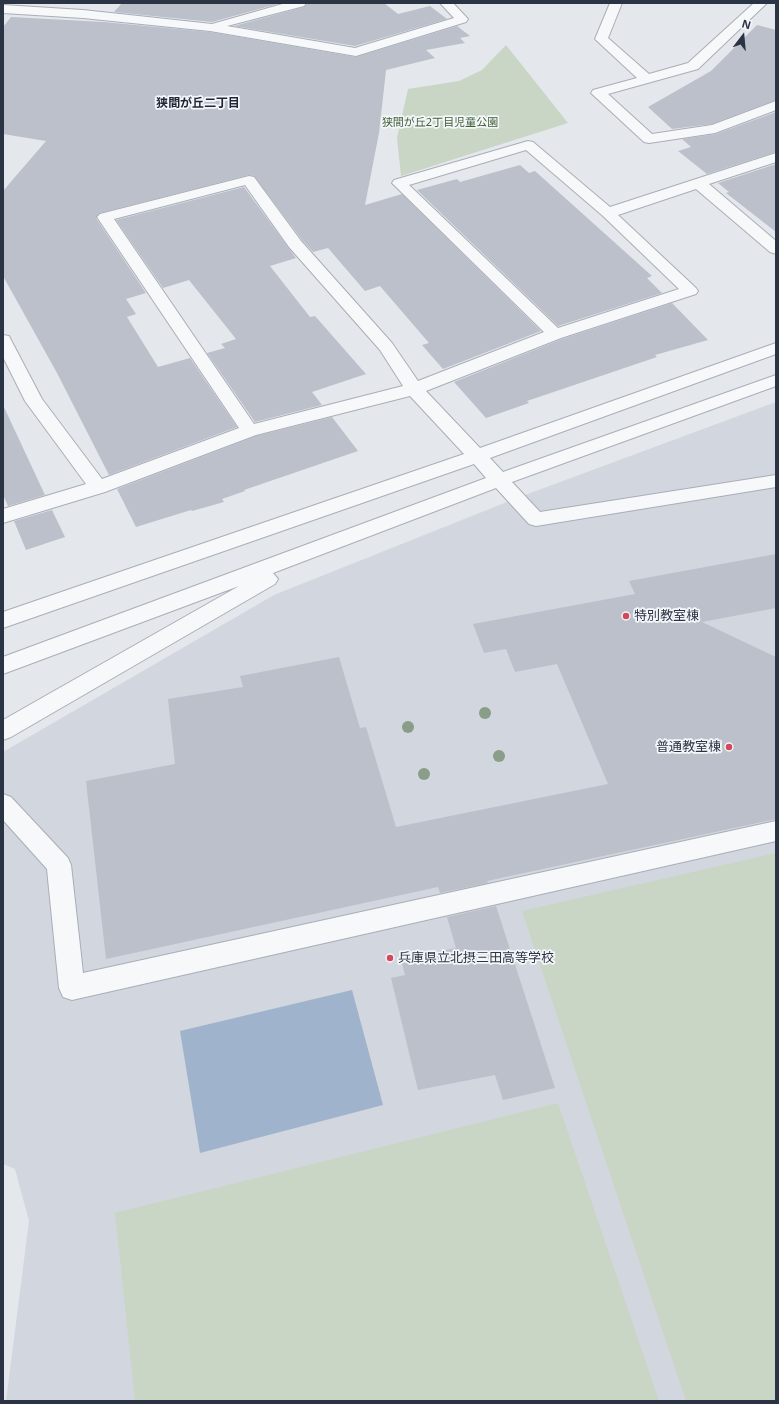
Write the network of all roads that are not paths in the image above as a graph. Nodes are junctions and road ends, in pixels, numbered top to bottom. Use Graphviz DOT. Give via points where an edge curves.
graph roads {
  1 [pos="93,3"];
  2 [pos="300,3"];
  3 [pos="446,3"];
  4 [pos="616,3"];
  5 [pos="761,3"];
  6 [pos="3,9"];
  7 [pos="83,14"];
  8 [pos="210,27"];
  9 [pos="647,80"];
  10 [pos="776,105"];
  11 [pos="776,157"];
  12 [pos="698,183"];
  13 [pos="608,213"];
  14 [pos="776,249"];
  15 [pos="555,334"];
  16 [pos="3,340"];
  17 [pos="776,348"];
  18 [pos="776,380"];
  19 [pos="414,389"];
  20 [pos="250,431"];
  21 [pos="477,456"];
  22 [pos="499,480"];
  23 [pos="776,480"];
  24 [pos="98,487"];
  25 [pos="3,516"];
  26 [pos="323,547"];
  27 [pos="3,620"];
  28 [pos="3,666"];
  29 [pos="3,731"];
  30 [pos="3,804"];
  31 [pos="776,831"];
  1 -- 7 [label="street"];
  2 -- 8 [label="street"];
  3 -- 8 [label="street" via="462,19 356,52"];
  4 -- 9 [label="street" via="601,39"];
  5 -- 9 [label="street" via="693,66"];
  6 -- 7 [label="street"];
  7 -- 8 [label="street"];
  9 -- 10 [label="street" via="598,93 649,140 715,129"];
  11 -- 12 [label="street"];
  12 -- 13 [label="street"];
  12 -- 14 [label="street"];
  13 -- 15 [label="street" via="690,291"];
  13 -- 15 [label="street" via="528,145 399,183"];
  15 -- 19 [label="street"];
  16 -- 24 [label="street" via="34,401"];
  17 -- 21 [label="street"];
  18 -- 22 [label="street"];
  19 -- 20 [label="street"];
  19 -- 20 [label="street" via="386,347 295,244 249,180 105,217"];
  19 -- 21 [label="street"];
  20 -- 24 [label="street"];
  21 -- 22 [label="street"];
  21 -- 27 [label="street"];
  22 -- 23 [label="street" via="536,519"];
  22 -- 26 [label="street"];
  24 -- 25 [label="street"];
  26 -- 28 [label="street"];
  26 -- 29 [label="street"];
  30 -- 31 [label="street" via="59,865 72,988"];
}
